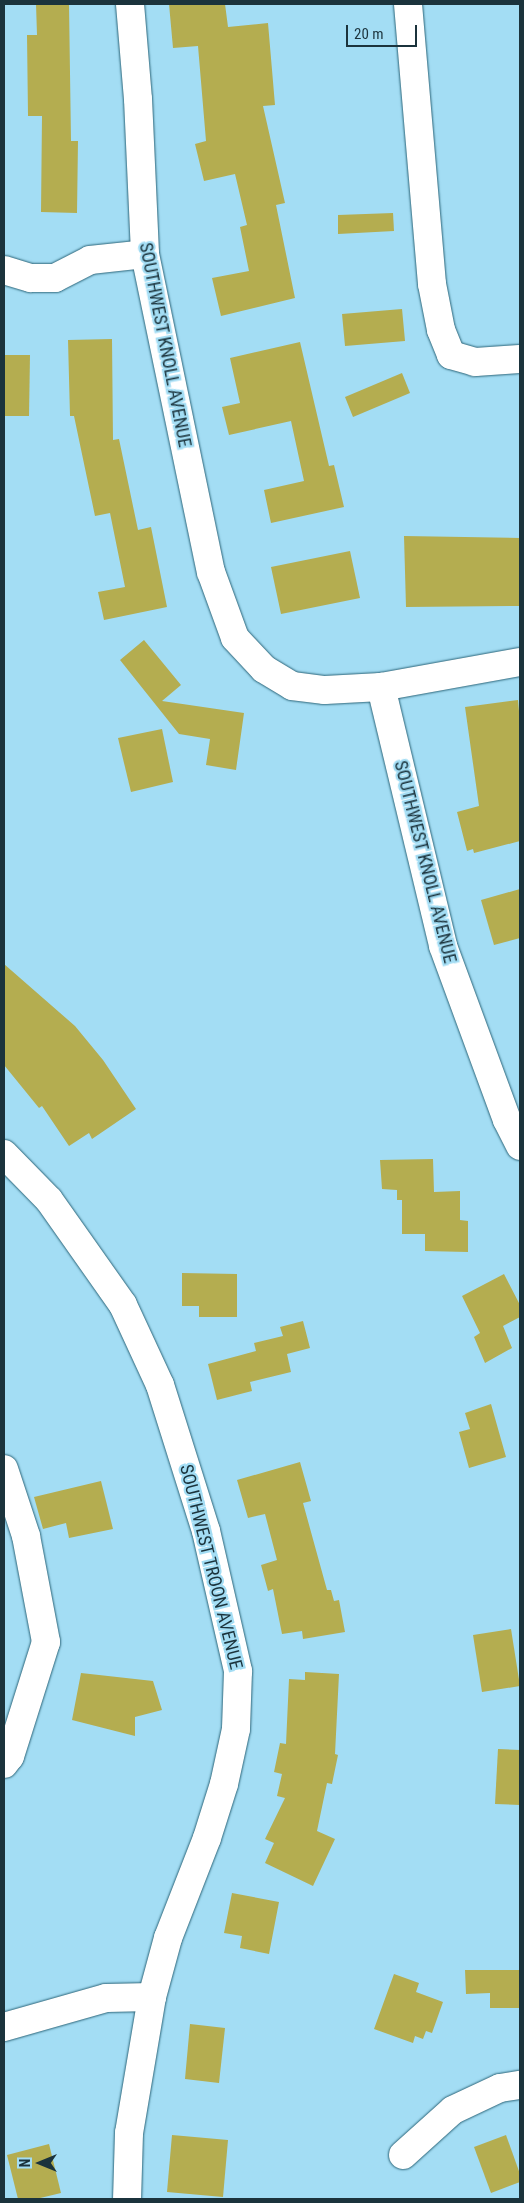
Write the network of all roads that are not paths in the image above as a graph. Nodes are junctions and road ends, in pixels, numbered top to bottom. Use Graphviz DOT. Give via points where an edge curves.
graph roads {
  1 [pos="130,4"];
  2 [pos="408,4"];
  3 [pos="145,254"];
  4 [pos="4,270"];
  5 [pos="520,359"];
  6 [pos="520,662"];
  7 [pos="381,687"];
  8 [pos="520,1146"];
  9 [pos="4,1154"];
  10 [pos="4,1469"];
  11 [pos="4,1764"];
  12 [pos="152,1997"];
  13 [pos="4,2027"];
  14 [pos="520,2085"];
  15 [pos="403,2155"];
  16 [pos="127,2199"];
  1 -- 3 [label="street, SOUTHWEST KNOLL AVENUE"];
  2 -- 5 [label="street" via="432,284 441,330 451,355 475,362"];
  3 -- 4 [label="street" via="90,260 56,278 32,278"];
  3 -- 7 [label="street, SOUTHWEST KNOLL AVENUE" via="211,572 235,638 264,669 292,686 325,690"];
  6 -- 7 [label="street, SOUTHWEST KNOLL AVENUE"];
  7 -- 8 [label="street, SOUTHWEST KNOLL AVENUE" via="444,946 507,1120"];
  9 -- 12 [label="street, SOUTHWEST TROON AVENUE" via="49,1200 123,1305 160,1385 206,1531 238,1671 236,1729 224,1784 168,1938"];
  10 -- 11 [label="street" via="26,1536 46,1642 10,1756"];
  12 -- 13 [label="street" via="106,1998"];
  12 -- 16 [label="street, SOUTHWEST TROON AVENUE" via="129,2134"];
  14 -- 15 [label="street" via="500,2088 452,2110"];
}
